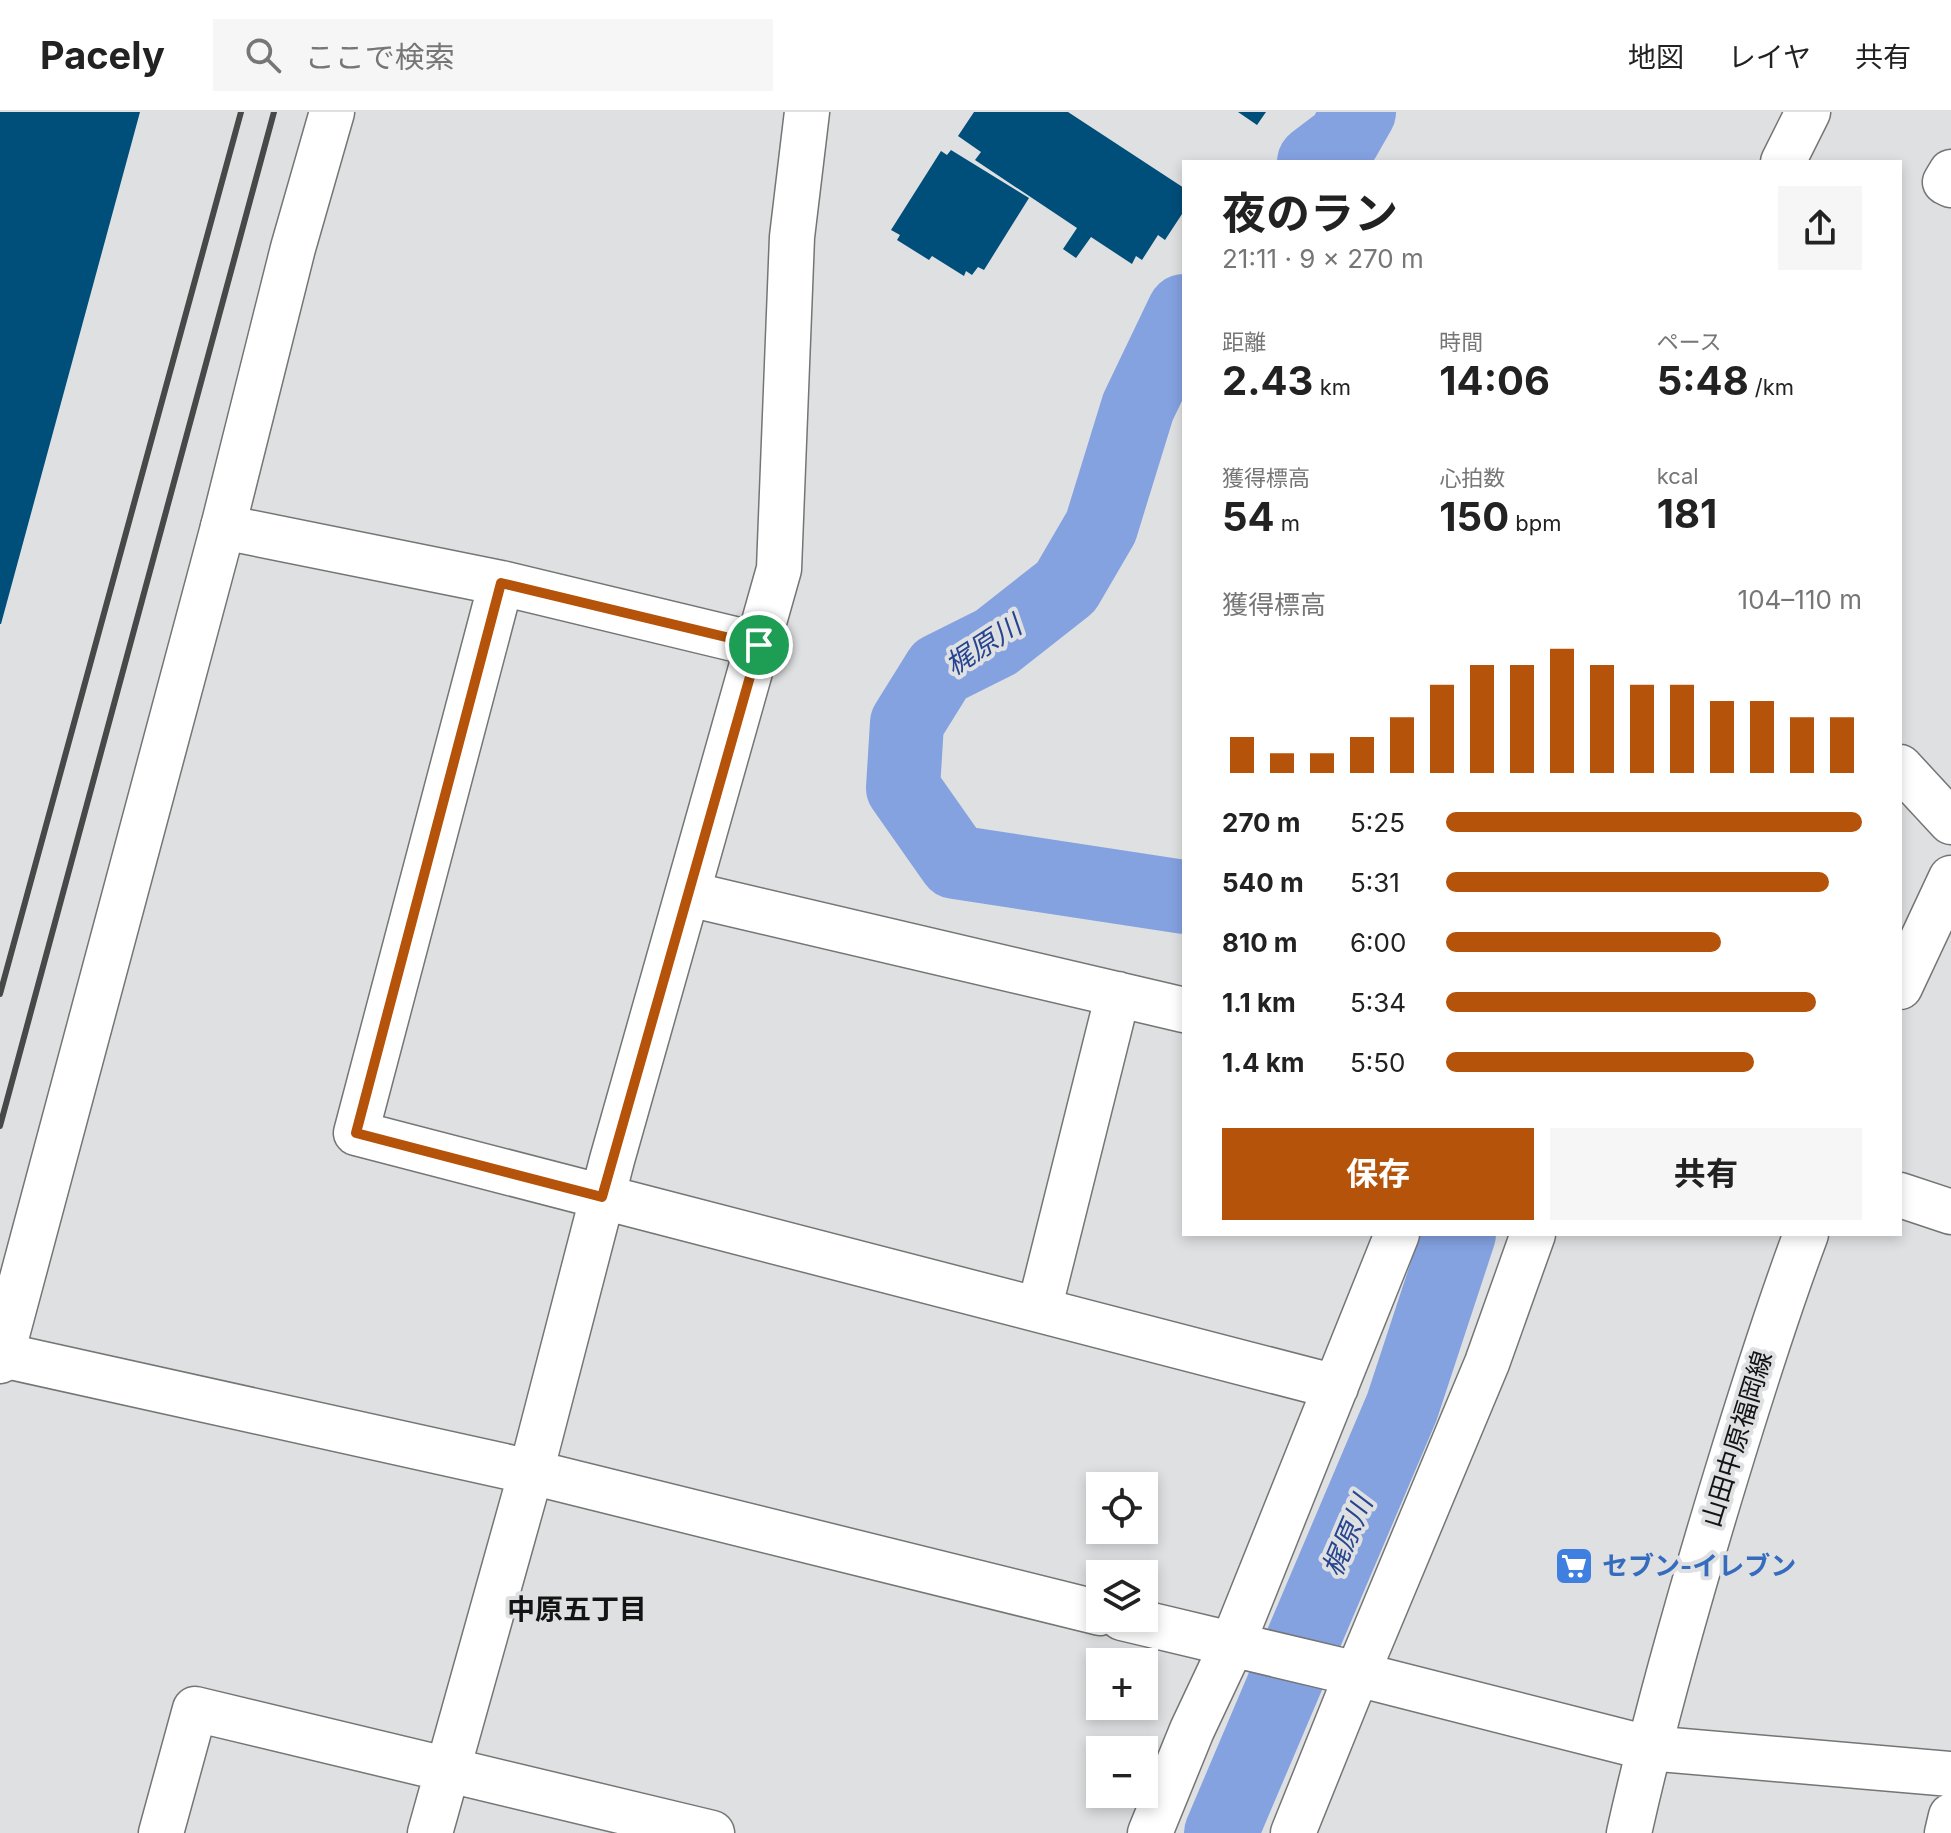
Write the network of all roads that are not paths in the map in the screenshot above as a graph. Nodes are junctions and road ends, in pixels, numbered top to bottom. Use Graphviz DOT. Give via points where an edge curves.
graph roads {
  1 [pos="332,112"];
  2 [pos="807,112"];
  3 [pos="1808,112"];
  4 [pos="1784,160"];
  5 [pos="1951,172"];
  6 [pos="1951,185"];
  7 [pos="223,527"];
  8 [pos="501,583"];
  9 [pos="759,645"];
  10 [pos="1902,769"];
  11 [pos="1951,822"];
  12 [pos="1951,878"];
  13 [pos="689,894"];
  14 [pos="1902,983"];
  15 [pos="1118,994"];
  16 [pos="1182,1010"];
  17 [pos="1902,1196"];
  18 [pos="602,1197"];
  19 [pos="1951,1212"];
  20 [pos="1396,1236"];
  21 [pos="1532,1236"];
  22 [pos="1805,1236"];
  23 [pos="1039,1310"];
  24 [pos="1,1358"];
  25 [pos="1336,1387"];
  26 [pos="531,1472"];
  27 [pos="1086,1610"];
  28 [pos="1158,1627"];
  29 [pos="1232,1645"];
  30 [pos="1357,1674"];
  31 [pos="1648,1748"];
  32 [pos="448,1768"];
  33 [pos="1951,1774"];
  34 [pos="1951,1816"];
  35 [pos="161,1833"];
  36 [pos="430,1833"];
  37 [pos="712,1833"];
  38 [pos="1150,1833"];
  39 [pos="1293,1833"];
  40 [pos="1629,1833"];
  41 [pos="1947,1833"];
  1 -- 7 [label="street"];
  2 -- 9 [label="street" via="792,237 779,569"];
  3 -- 4 [label="street"];
  5 -- 6 [label="street" via="1945,182"];
  7 -- 8 [label="street"];
  7 -- 24 [label="street"];
  8 -- 9 [label="street"];
  8 -- 18 [label="street" via="356,1133"];
  9 -- 13 [label="street"];
  10 -- 11 [label="street"];
  12 -- 14 [label="street"];
  13 -- 15 [label="street"];
  13 -- 18 [label="street"];
  15 -- 16 [label="street"];
  15 -- 23 [label="street"];
  17 -- 19 [label="street"];
  18 -- 23 [label="street"];
  18 -- 26 [label="street"];
  20 -- 25 [label="street"];
  21 -- 30 [label="street" via="1487,1363"];
  22 -- 31 [label="street, 山田中原福岡線" via="1697,1571"];
  23 -- 25 [label="street"];
  24 -- 26 [label="street"];
  25 -- 29 [label="street"];
  26 -- 27 [label="street"];
  26 -- 32 [label="street"];
  28 -- 29 [label="street"];
  29 -- 30 [label="street"];
  29 -- 38 [label="street"];
  30 -- 31 [label="street"];
  30 -- 39 [label="street"];
  31 -- 33 [label="street"];
  31 -- 40 [label="street, 山田中原福岡線"];
  32 -- 35 [label="street" via="195,1709"];
  32 -- 36 [label="street"];
  32 -- 37 [label="street"];
  34 -- 41 [label="street"];
}
